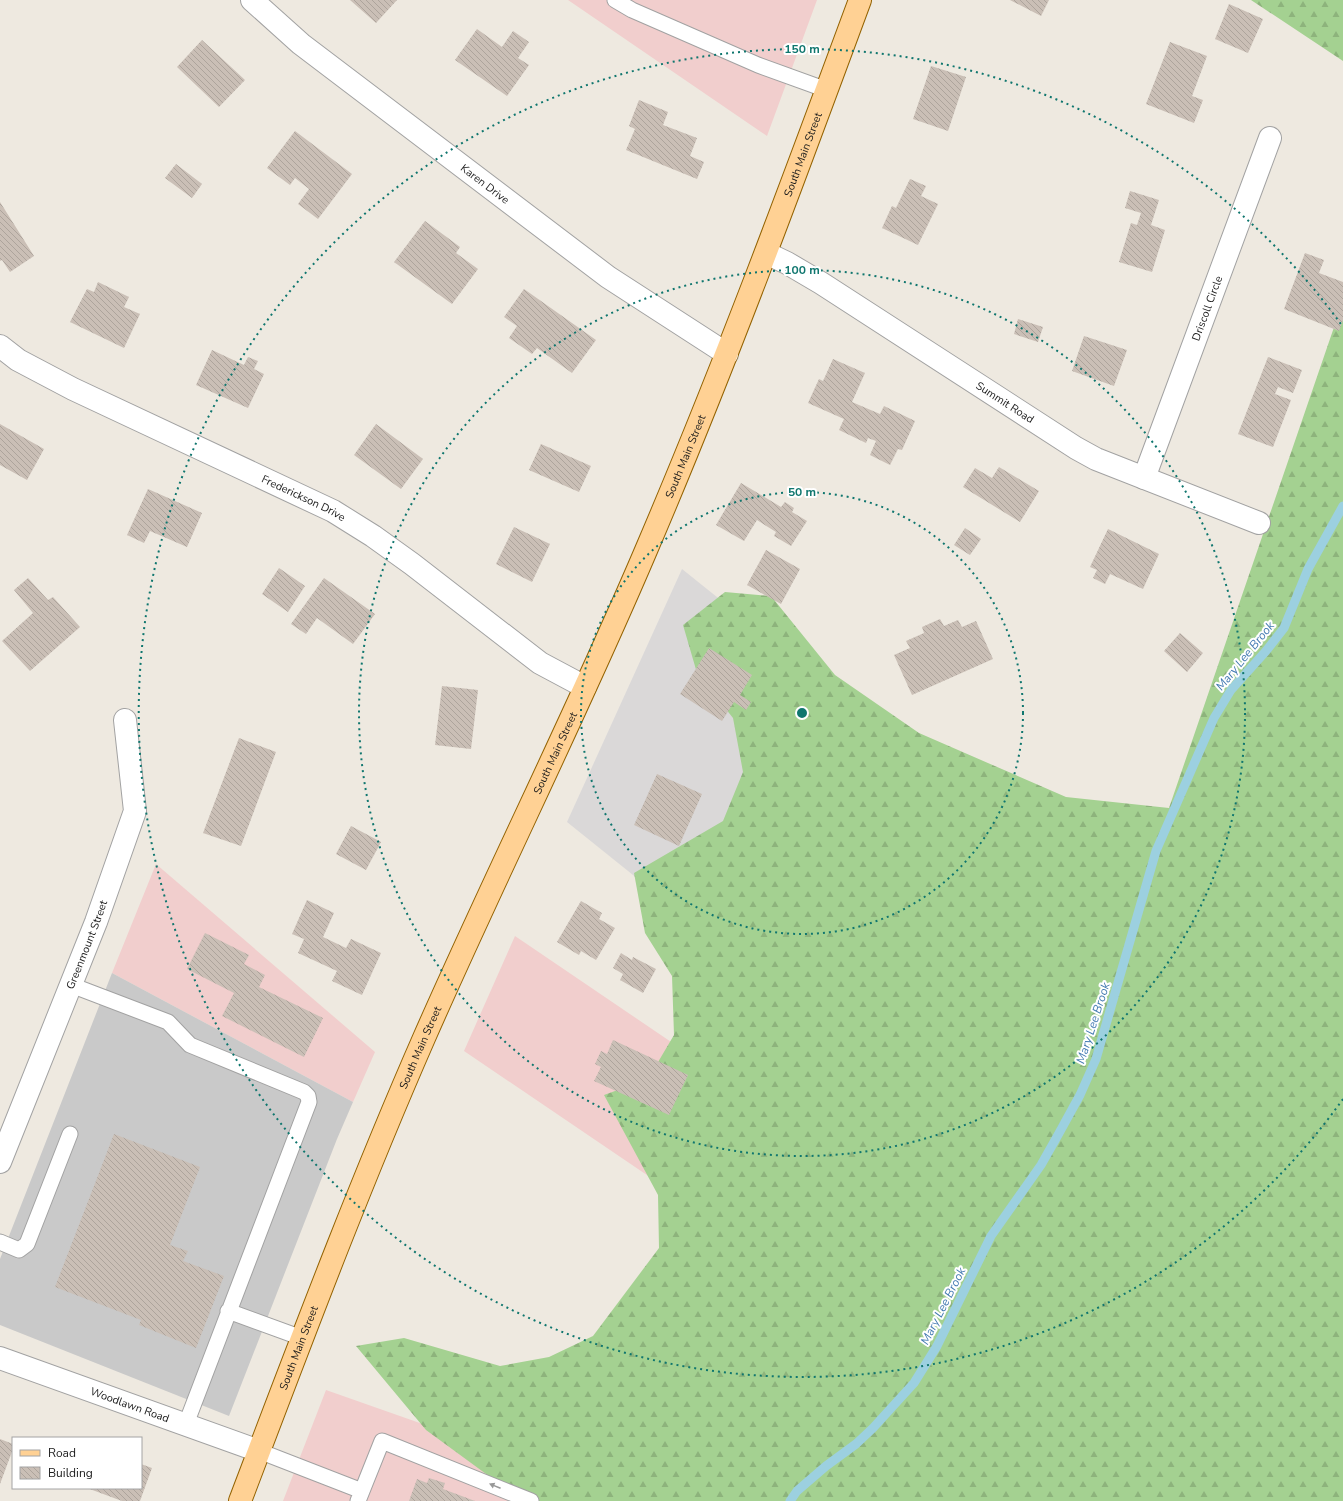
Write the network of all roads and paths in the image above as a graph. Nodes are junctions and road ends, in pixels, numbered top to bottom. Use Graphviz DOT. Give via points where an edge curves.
graph roads {
  1 [pos="252,0"];
  2 [pos="615,0"];
  3 [pos="860,0"];
  4 [pos="827,90"];
  5 [pos="1270,138"];
  6 [pos="766,253"];
  7 [pos="0,346"];
  8 [pos="727,354"];
  9 [pos="1144,478"];
  10 [pos="1258,523"];
  11 [pos="585,687"];
  12 [pos="125,720"];
  13 [pos="71,985"];
  14 [pos="70,1134"];
  15 [pos="0,1162"];
  16 [pos="0,1242"];
  17 [pos="228,1311"];
  18 [pos="302,1338"];
  19 [pos="0,1358"];
  20 [pos="186,1424"];
  21 [pos="259,1451"];
  22 [pos="360,1496"];
  23 [pos="240,1501"];
  24 [pos="531,1501"];
  1 -- 8 [label="street, Karen Drive" via="301,44 608,277"];
  2 -- 4 [label="lane" via="632,10 758,65"];
  3 -- 4 [label="main road, South Main Street"];
  4 -- 6 [label="main road, South Main Street"];
  5 -- 9 [label="street, Driscoll Circle"];
  6 -- 8 [label="main road, South Main Street"];
  6 -- 9 [label="street, Summit Road" via="821,283 1076,448"];
  7 -- 11 [label="street, Frederickson Drive" via="18,360 73,389 333,511 412,564 540,663"];
  8 -- 11 [label="main road, South Main Street" via="646,552"];
  9 -- 10 [label="street, Summit Road"];
  11 -- 18 [label="main road, South Main Street" via="421,1045 351,1212"];
  12 -- 13 [label="street, Greenmount Street" via="135,811"];
  13 -- 15 [label="street, Greenmount Street"];
  13 -- 17 [label="lane" via="168,1022 190,1045 304,1092 308,1096 309,1102"];
  14 -- 16 [label="lane" via="27,1244 20,1250"];
  17 -- 18 [label="lane"];
  17 -- 20 [label="lane"];
  18 -- 21 [label="main road, South Main Street"];
  19 -- 20 [label="street, Woodlawn Road"];
  20 -- 21 [label="street, Woodlawn Road"];
  21 -- 22 [label="lane"];
  21 -- 23 [label="main road, South Main Street"];
  24 -- 22 [label="lane, one-way" via="382,1441"];
}
